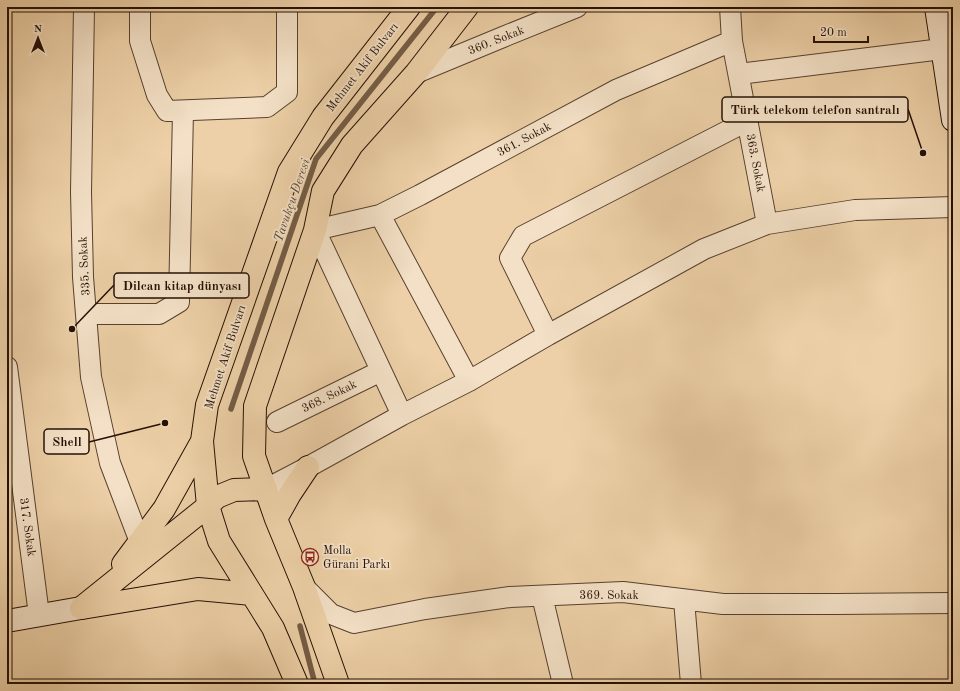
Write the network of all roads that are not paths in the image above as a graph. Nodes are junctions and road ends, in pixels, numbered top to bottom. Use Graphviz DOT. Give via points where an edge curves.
graph roads {
  1 [pos="84,7"];
  2 [pos="140,7"];
  3 [pos="286,7"];
  4 [pos="409,7"];
  5 [pos="467,7"];
  6 [pos="577,7"];
  7 [pos="730,7"];
  8 [pos="936,7"];
  9 [pos="732,41"];
  10 [pos="947,56"];
  11 [pos="416,73"];
  12 [pos="738,74"];
  13 [pos="183,111"];
  14 [pos="747,120"];
  15 [pos="953,120"];
  16 [pos="953,207"];
  17 [pos="380,215"];
  18 [pos="767,224"];
  19 [pos="315,230"];
  20 [pos="86,314"];
  21 [pos="548,335"];
  22 [pos="7,367"];
  23 [pos="381,371"];
  24 [pos="469,381"];
  25 [pos="402,415"];
  26 [pos="277,422"];
  27 [pos="202,441"];
  28 [pos="308,467"];
  29 [pos="266,489"];
  30 [pos="208,506"];
  31 [pos="276,519"];
  32 [pos="140,542"];
  33 [pos="304,587"];
  34 [pos="252,594"];
  35 [pos="542,596"];
  36 [pos="684,600"];
  37 [pos="953,603"];
  38 [pos="81,608"];
  39 [pos="39,615"];
  40 [pos="7,621"];
  41 [pos="297,684"];
  42 [pos="338,684"];
  43 [pos="563,684"];
  44 [pos="691,684"];
  1 -- 20 [label="street, 335. Sokak" via="81,192"];
  2 -- 13 [label="street" via="140,41 157,95 167,112"];
  3 -- 13 [label="street" via="286,92 267,107"];
  4 -- 27 [label="main road, Mehmet Akif Bulvarı" via="323,117 289,172 207,404"];
  5 -- 11 [label="main road"];
  6 -- 11 [label="street, 360. Sokak"];
  7 -- 9 [label="street, 363. Sokak"];
  8 -- 10 [label="street"];
  9 -- 12 [label="street, 363. Sokak"];
  9 -- 17 [label="street, 361. Sokak" via="616,90"];
  10 -- 12 [label="street"];
  10 -- 15 [label="street"];
  11 -- 19 [label="main road" via="352,145 324,191"];
  12 -- 14 [label="street, 363. Sokak"];
  13 -- 20 [label="street" via="179,302 159,314"];
  14 -- 18 [label="street, 363. Sokak"];
  14 -- 21 [label="street" via="522,236 510,258"];
  16 -- 18 [label="street" via="855,210"];
  17 -- 19 [label="street, 361. Sokak"];
  17 -- 24 [label="street"];
  18 -- 21 [label="street" via="704,249"];
  19 -- 23 [label="street"];
  19 -- 29 [label="main road" via="256,406 254,456"];
  20 -- 32 [label="street, 335. Sokak" via="91,377 110,463"];
  21 -- 24 [label="street"];
  22 -- 39 [label="street, 317. Sokak"];
  23 -- 25 [label="street"];
  23 -- 26 [label="street, 368. Sokak"];
  24 -- 25 [label="street"];
  25 -- 28 [label="street"];
  27 -- 30 [label="main road, Mehmet Akif Bulvarı"];
  27 -- 32 [label="main road" via="164,509"];
  28 -- 29 [label="street"];
  28 -- 31 [label="main road"];
  29 -- 30 [label="main road" via="234,490 217,497"];
  29 -- 31 [label="main road"];
  30 -- 34 [label="main road, Mehmet Akif Bulvarı" via="220,541"];
  30 -- 38 [label="main road"];
  31 -- 33 [label="main road"];
  32 -- 38 [label="main road" via="115,575"];
  33 -- 35 [label="street, 369. Sokak" via="331,614 354,622 510,597"];
  33 -- 42 [label="main road"];
  34 -- 38 [label="main road" via="198,589"];
  34 -- 41 [label="main road, Mehmet Akif Bulvarı" via="273,628"];
  35 -- 36 [label="street, 369. Sokak" via="623,592"];
  35 -- 43 [label="street"];
  36 -- 37 [label="street, 369. Sokak" via="723,604"];
  36 -- 44 [label="street"];
  38 -- 39 [label="street"];
  39 -- 40 [label="street"];
}
